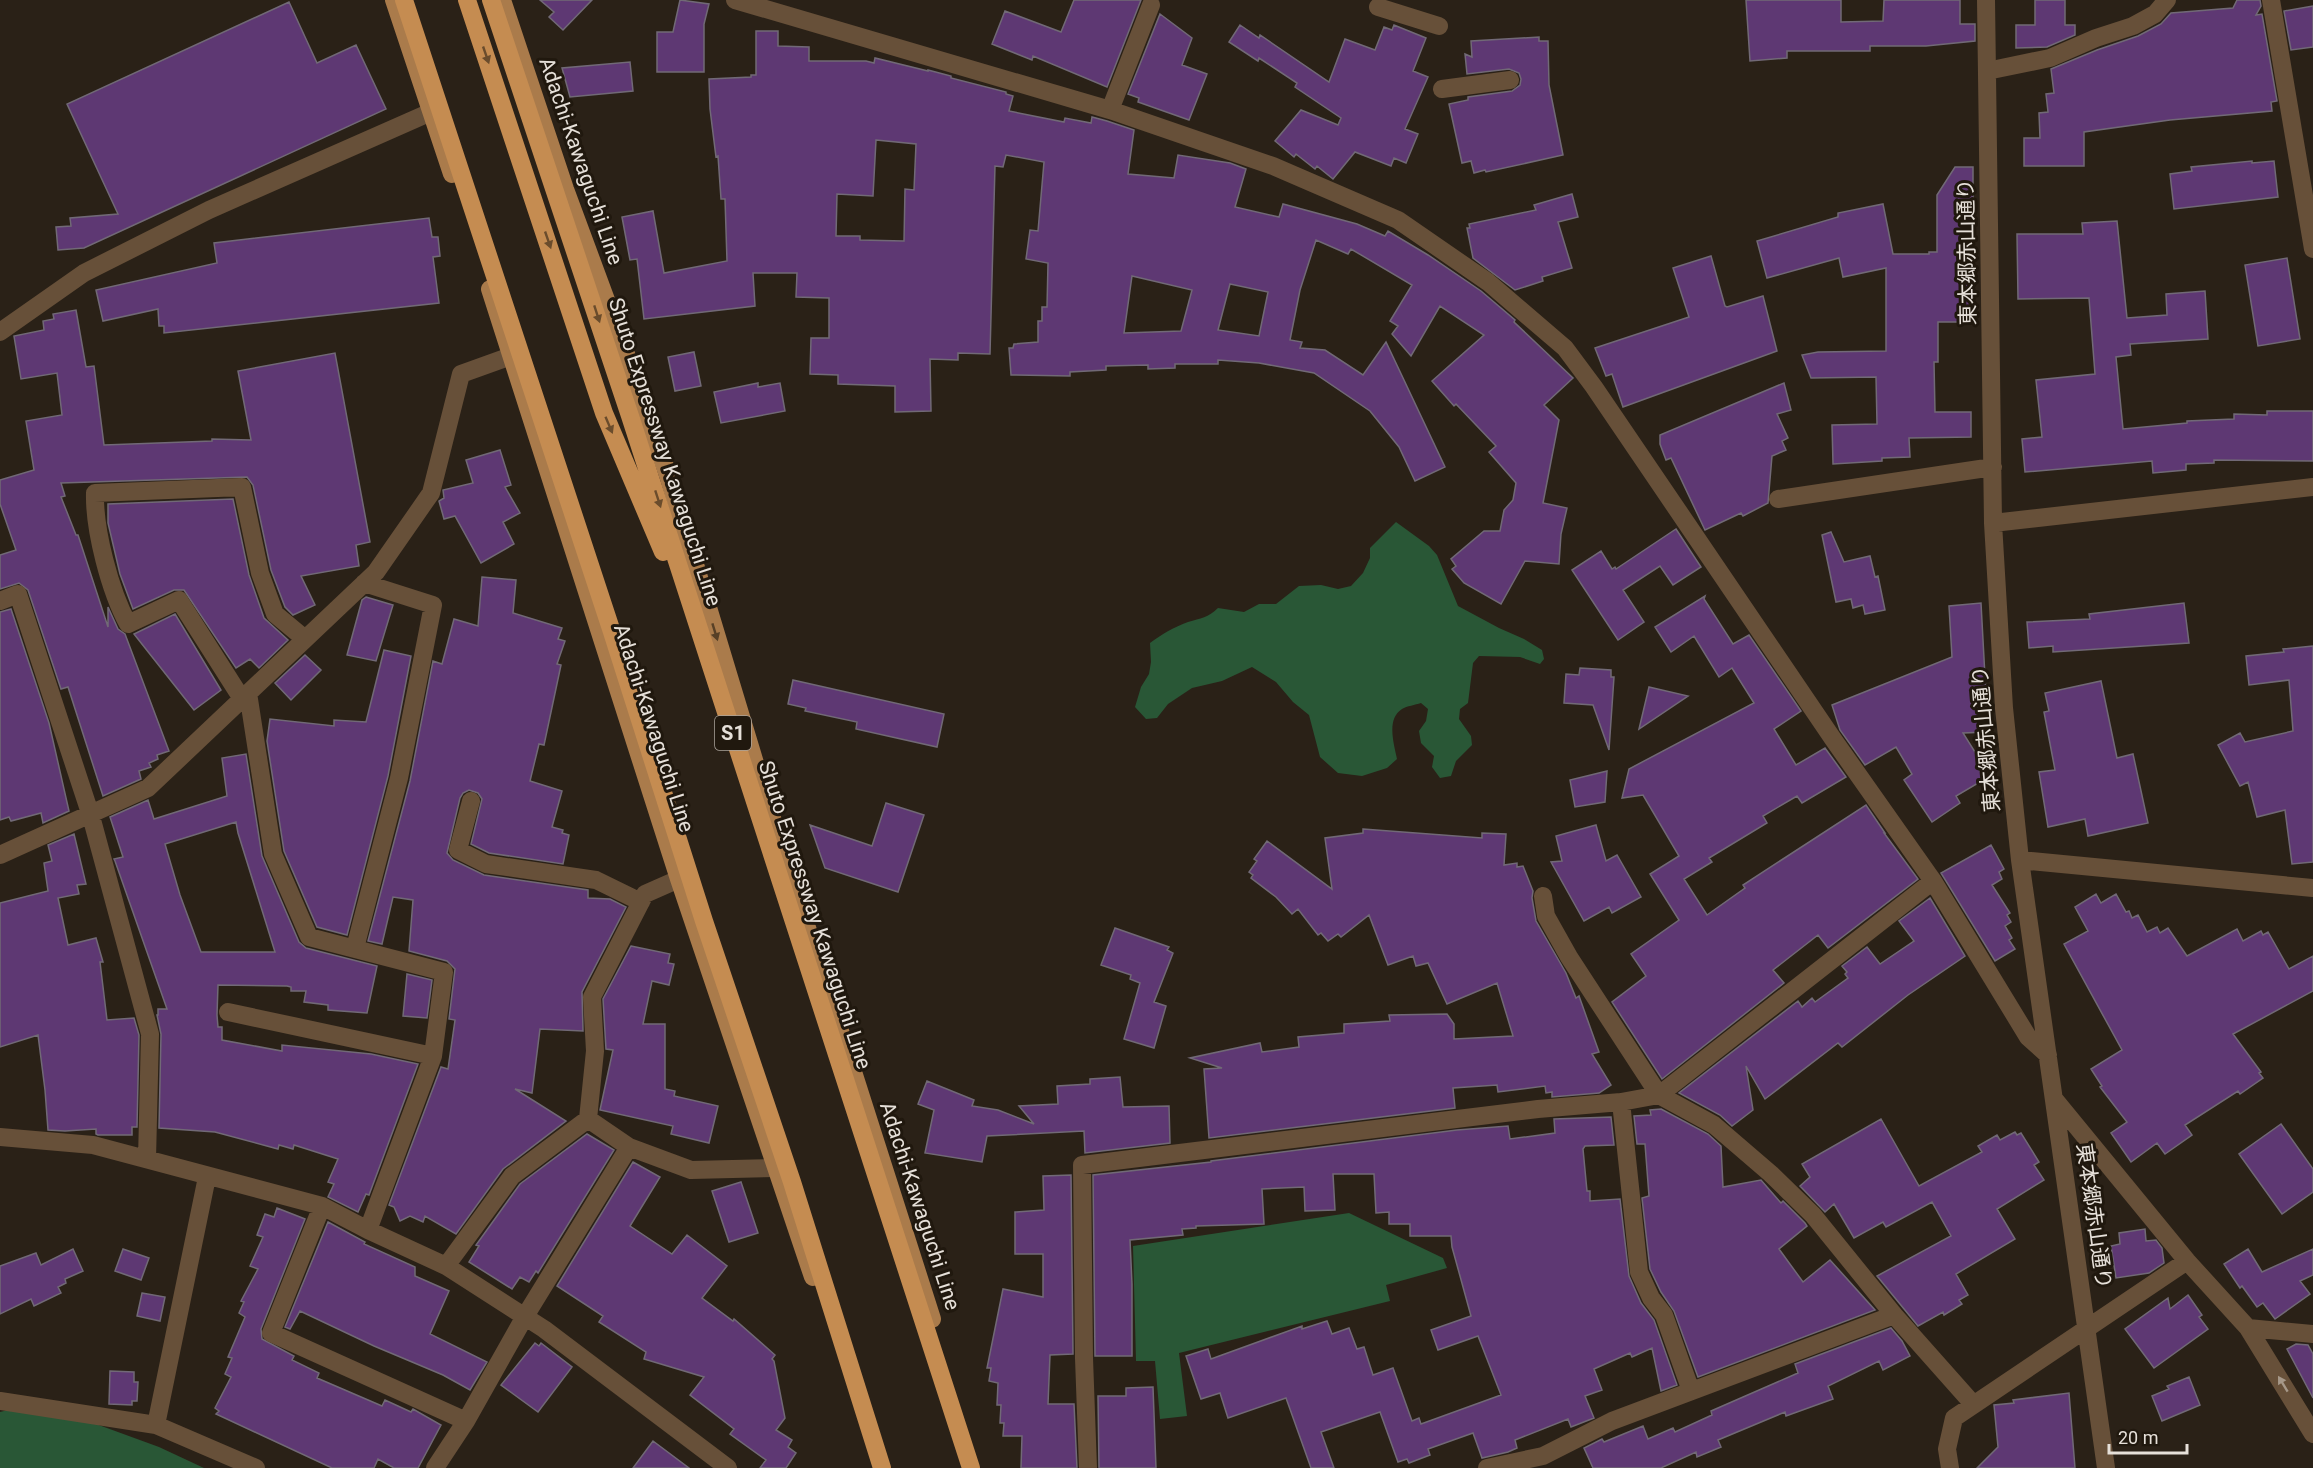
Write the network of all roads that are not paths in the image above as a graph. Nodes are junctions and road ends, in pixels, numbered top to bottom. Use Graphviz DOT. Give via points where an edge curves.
graph roads {
  1 [pos="394,0"];
  2 [pos="404,0"];
  3 [pos="467,0"];
  4 [pos="491,0"];
  5 [pos="502,0"];
  6 [pos="735,0"];
  7 [pos="1986,0"];
  8 [pos="2167,0"];
  9 [pos="2271,0"];
  10 [pos="1151,5"];
  11 [pos="1378,7"];
  12 [pos="1439,26"];
  13 [pos="1987,71"];
  14 [pos="1510,80"];
  15 [pos="1442,89"];
  16 [pos="1110,111"];
  17 [pos="431,112"];
  18 [pos="2313,249"];
  19 [pos="0,332"];
  20 [pos="511,356"];
  21 [pos="1992,467"];
  22 [pos="2313,487"];
  23 [pos="1778,499"];
  24 [pos="1993,523"];
  25 [pos="364,583"];
  26 [pos="0,601"];
  27 [pos="306,639"];
  28 [pos="708,656"];
  29 [pos="245,696"];
  30 [pos="471,801"];
  31 [pos="91,816"];
  32 [pos="0,855"];
  33 [pos="2020,860"];
  34 [pos="678,879"];
  35 [pos="1933,881"];
  36 [pos="2313,888"];
  37 [pos="1543,896"];
  38 [pos="641,902"];
  39 [pos="355,948"];
  40 [pos="228,1012"];
  41 [pos="2048,1055"];
  42 [pos="434,1056"];
  43 [pos="1659,1095"];
  44 [pos="2055,1100"];
  45 [pos="1621,1102"];
  46 [pos="588,1119"];
  47 [pos="0,1137"];
  48 [pos="629,1147"];
  49 [pos="147,1159"];
  50 [pos="777,1168"];
  51 [pos="207,1177"];
  52 [pos="322,1206"];
  53 [pos="368,1230"];
  54 [pos="2187,1261"];
  55 [pos="446,1266"];
  56 [pos="1894,1315"];
  57 [pos="524,1318"];
  58 [pos="2087,1327"];
  59 [pos="2248,1328"];
  60 [pos="2313,1334"];
  61 [pos="1691,1391"];
  62 [pos="0,1401"];
  63 [pos="1973,1404"];
  64 [pos="466,1421"];
  65 [pos="156,1425"];
  66 [pos="2313,1434"];
  67 [pos="256,1468"];
  68 [pos="435,1468"];
  69 [pos="728,1468"];
  70 [pos="873,1468"];
  71 [pos="882,1468"];
  72 [pos="970,1468"];
  73 [pos="980,1468"];
  74 [pos="1088,1468"];
  75 [pos="1487,1468"];
  76 [pos="1950,1468"];
  77 [pos="2106,1468"];
  1 -- 17 [label="main road, Adachi-Kawaguchi Line"];
  2 -- 71 [label="highway"];
  3 -- 28 [label="highway, one-way" via="604,413"];
  4 -- 28 [label="highway, Shuto Expressway Kawaguchi Line / S1, one-way"];
  5 -- 73 [label="main road, Adachi-Kawaguchi Line, one-way" via="668,475 764,793"];
  6 -- 16 [label="street"];
  7 -- 13 [label="street, 東本郷赤山通り"];
  8 -- 13 [label="street" via="2155,15 2133,26 2050,58"];
  9 -- 18 [label="street"];
  10 -- 16 [label="street"];
  11 -- 12 [label="street"];
  13 -- 21 [label="street, 東本郷赤山通り"];
  14 -- 15 [label="street"];
  16 -- 35 [label="street" via="1273,166 1398,220 1488,282 1565,348"];
  17 -- 19 [label="street" via="209,210 84,273"];
  17 -- 20 [label="main road, Adachi-Kawaguchi Line"];
  20 -- 25 [label="street" via="461,374 431,493 376,572"];
  20 -- 34 [label="main road, Adachi-Kawaguchi Line"];
  21 -- 23 [label="street"];
  21 -- 24 [label="street, 東本郷赤山通り"];
  22 -- 24 [label="street"];
  24 -- 33 [label="street, 東本郷赤山通り" via="2004,708"];
  25 -- 27 [label="street"];
  25 -- 39 [label="street" via="434,605 399,778"];
  26 -- 31 [label="street" via="18,594"];
  27 -- 29 [label="street"];
  27 -- 29 [label="street" via="275,614 260,573 242,487 95,493 94,515 118,605 128,624 179,600"];
  28 -- 72 [label="highway, Shuto Expressway Kawaguchi Line / S1"];
  29 -- 31 [label="street" via="148,788"];
  29 -- 39 [label="street" via="273,854 309,937"];
  30 -- 38 [label="street" via="458,850 486,864 597,880"];
  31 -- 32 [label="street"];
  31 -- 49 [label="street" via="150,1034"];
  33 -- 36 [label="street"];
  33 -- 41 [label="street, 東本郷赤山通り"];
  34 -- 38 [label="street" via="645,894"];
  34 -- 50 [label="main road, Adachi-Kawaguchi Line"];
  35 -- 41 [label="street" via="2028,1036"];
  35 -- 43 [label="street"];
  37 -- 43 [label="street" via="1546,916 1569,957"];
  38 -- 46 [label="street" via="592,997 595,1051"];
  39 -- 42 [label="street" via="444,972"];
  40 -- 42 [label="street"];
  41 -- 44 [label="street, 東本郷赤山通り"];
  42 -- 53 [label="street"];
  43 -- 45 [label="street"];
  43 -- 56 [label="street" via="1714,1125 1771,1174 1813,1215"];
  44 -- 54 [label="street"];
  44 -- 58 [label="street, 東本郷赤山通り"];
  45 -- 61 [label="street" via="1639,1272 1664,1315"];
  45 -- 74 [label="street" via="1082,1165"];
  46 -- 48 [label="street"];
  46 -- 55 [label="street" via="512,1176"];
  47 -- 49 [label="street" via="93,1145"];
  48 -- 50 [label="street" via="692,1170"];
  48 -- 57 [label="street"];
  49 -- 51 [label="street"];
  50 -- 70 [label="main road, Adachi-Kawaguchi Line"];
  51 -- 52 [label="street"];
  51 -- 65 [label="street"];
  52 -- 53 [label="street"];
  52 -- 64 [label="street" via="272,1333"];
  53 -- 55 [label="street"];
  54 -- 58 [label="street"];
  54 -- 59 [label="street"];
  55 -- 57 [label="street"];
  56 -- 61 [label="street"];
  56 -- 63 [label="street"];
  57 -- 64 [label="street"];
  57 -- 69 [label="street"];
  58 -- 63 [label="street"];
  58 -- 77 [label="street, 東本郷赤山通り"];
  59 -- 60 [label="street"];
  66 -- 59 [label="street, one-way"];
  61 -- 75 [label="street" via="1612,1421 1543,1456"];
  62 -- 65 [label="street"];
  63 -- 76 [label="street" via="1954,1418 1947,1449"];
  64 -- 68 [label="street"];
  65 -- 67 [label="street"];
}
